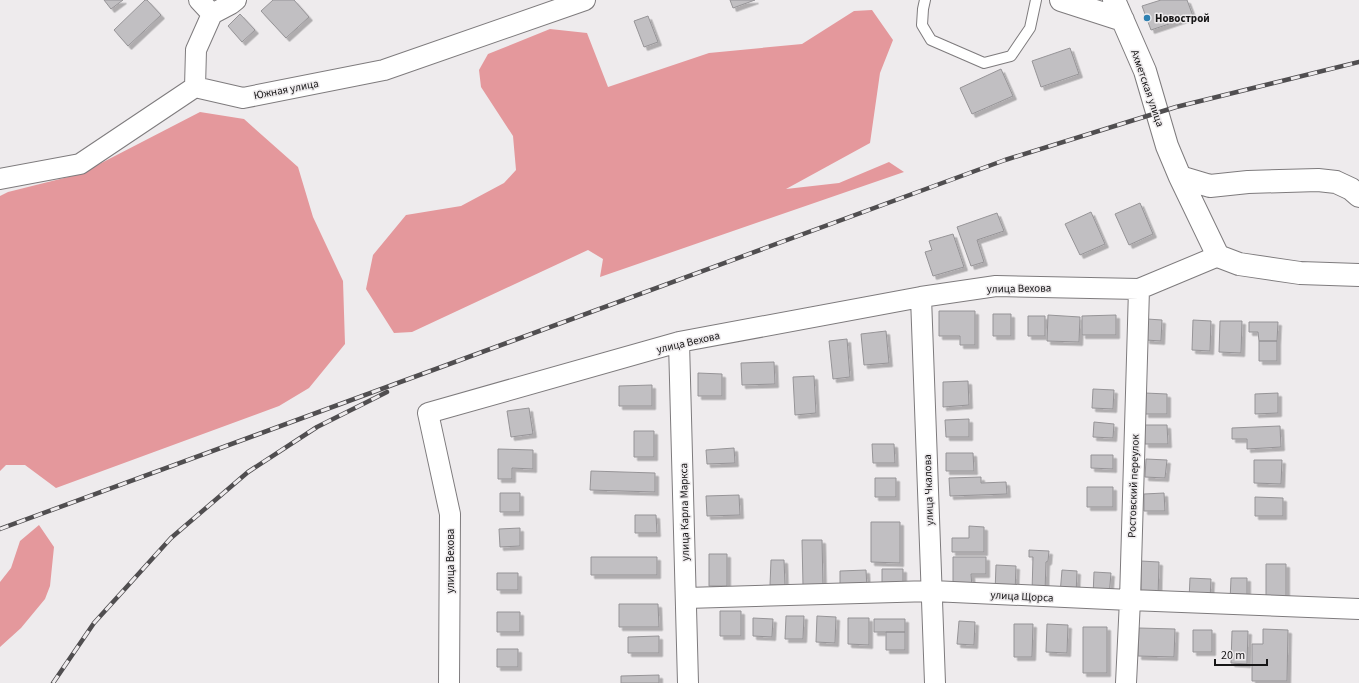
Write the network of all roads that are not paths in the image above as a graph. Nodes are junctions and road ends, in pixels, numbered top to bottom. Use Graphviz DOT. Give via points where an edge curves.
graph roads {
  1 [pos="236,0"];
  2 [pos="585,0"];
  3 [pos="925,0"];
  4 [pos="1036,0"];
  5 [pos="1061,0"];
  6 [pos="1114,0"];
  7 [pos="206,7"];
  8 [pos="1123,20"];
  9 [pos="195,87"];
  10 [pos="1180,177"];
  11 [pos="0,179"];
  12 [pos="1356,190"];
  13 [pos="1218,256"];
  14 [pos="1359,275"];
  15 [pos="1139,289"];
  16 [pos="921,298"];
  17 [pos="679,342"];
  18 [pos="932,591"];
  19 [pos="686,598"];
  20 [pos="1130,600"];
  21 [pos="1359,609"];
  22 [pos="449,683"];
  23 [pos="688,683"];
  24 [pos="936,683"];
  25 [pos="1126,683"];
  1 -- 7 [label="street" via="231,4"];
  2 -- 9 [label="street, Южная улица" via="384,70 243,98"];
  3 -- 4 [label="lane" via="922,25 931,40 984,63 1011,56 1030,28"];
  5 -- 8 [label="street"];
  6 -- 8 [label="street, Ахметская улица"];
  7 -- 9 [label="street" via="196,50"];
  8 -- 10 [label="street, Ахметская улица" via="1145,71 1167,146"];
  9 -- 11 [label="street" via="80,164"];
  10 -- 12 [label="street" via="1210,186 1318,180 1336,182"];
  10 -- 13 [label="street, Ахметская улица"];
  13 -- 14 [label="street" via="1239,264 1300,273"];
  13 -- 15 [label="street, улица Вехова"];
  15 -- 16 [label="street, улица Вехова" via="996,286"];
  15 -- 20 [label="street, Ростовский переулок"];
  16 -- 17 [label="street, улица Вехова"];
  16 -- 18 [label="street, улица Чкалова"];
  17 -- 19 [label="street, улица Карла Маркса"];
  17 -- 22 [label="street, улица Вехова" via="428,413 450,514"];
  18 -- 19 [label="street, улица Щорса"];
  18 -- 20 [label="street, улица Щорса"];
  18 -- 24 [label="street, улица Чкалова"];
  19 -- 23 [label="street, улица Карла Маркса"];
  20 -- 21 [label="street, улица Щорса"];
  20 -- 25 [label="street, Ростовский переулок"];
}
